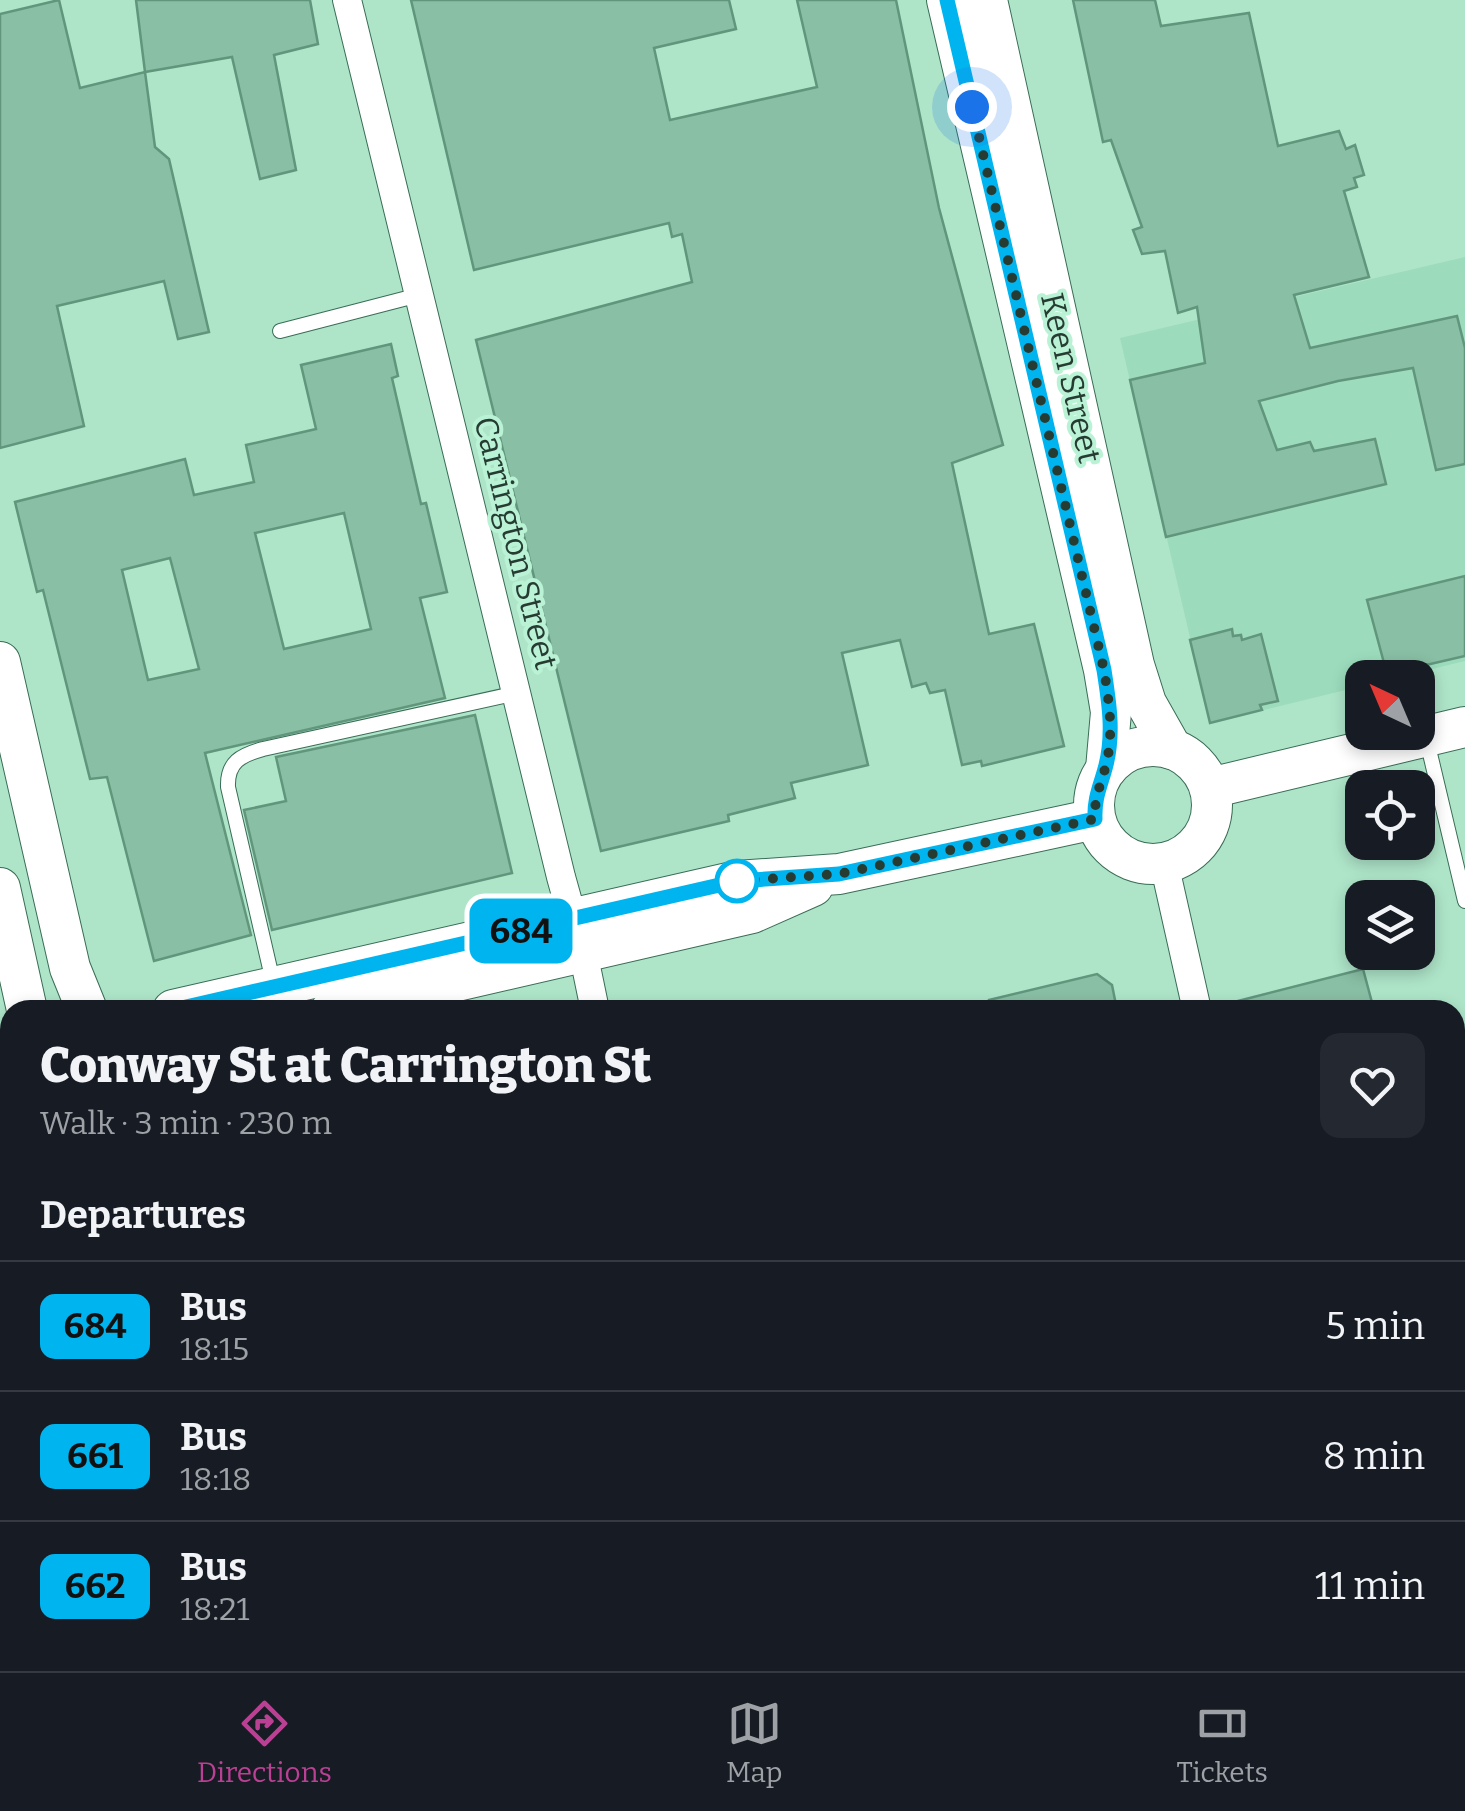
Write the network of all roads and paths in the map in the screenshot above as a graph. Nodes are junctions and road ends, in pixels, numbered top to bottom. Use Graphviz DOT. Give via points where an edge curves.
graph roads {
  1 [pos="347,0"];
  2 [pos="947,0"];
  3 [pos="987,0"];
  4 [pos="419,295"];
  5 [pos="280,330"];
  6 [pos="0,662"];
  7 [pos="517,693"];
  8 [pos="1465,727"];
  9 [pos="1435,734"];
  10 [pos="1172,748"];
  11 [pos="1368,750"];
  12 [pos="1429,750"];
  13 [pos="1106,769"];
  14 [pos="1210,788"];
  15 [pos="1095,819"];
  16 [pos="1164,863"];
  17 [pos="839,874"];
  18 [pos="0,888"];
  19 [pos="1465,901"];
  20 [pos="578,936"];
  21 [pos="274,986"];
  22 [pos="24,1000"];
  23 [pos="83,1000"];
  24 [pos="214,1000"];
  25 [pos="364,1000"];
  26 [pos="593,1000"];
  27 [pos="1195,1000"];
  28 [pos="0,1335"];
  29 [pos="0,1348"];
  1 -- 4 [label="street, Carrington Street"];
  2 -- 13 [label="street, Keen Street" via="1104,670 1111,712"];
  3 -- 10 [label="street, Keen Street" via="1134,665"];
  4 -- 5 [label="lane"];
  4 -- 7 [label="street, Carrington Street"];
  6 -- 23 [label="street"];
  7 -- 20 [label="street, Carrington Street"];
  7 -- 21 [label="lane" via="264,748 243,754 232,766 228,788"];
  8 -- 9 [label="street"];
  10 -- 13 [label="street" via="1135,748"];
  10 -- 14 [label="street" via="1189,757"];
  11 -- 14 [label="street"];
  12 -- 19 [label="lane"];
  13 -- 15 [label="street"];
  14 -- 16 [label="street" via="1208,827 1198,843"];
  15 -- 16 [label="street" via="1102,835 1129,859"];
  15 -- 17 [label="street"];
  16 -- 27 [label="street"];
  17 -- 20 [label="street" via="737,881"];
  17 -- 20 [label="street" via="752,912"];
  18 -- 22 [label="street"];
  20 -- 21 [label="street"];
  20 -- 25 [label="street"];
  20 -- 26 [label="street, Carrington Street"];
  21 -- 24 [label="street"];
  28 -- 29 [label="path"];
}
